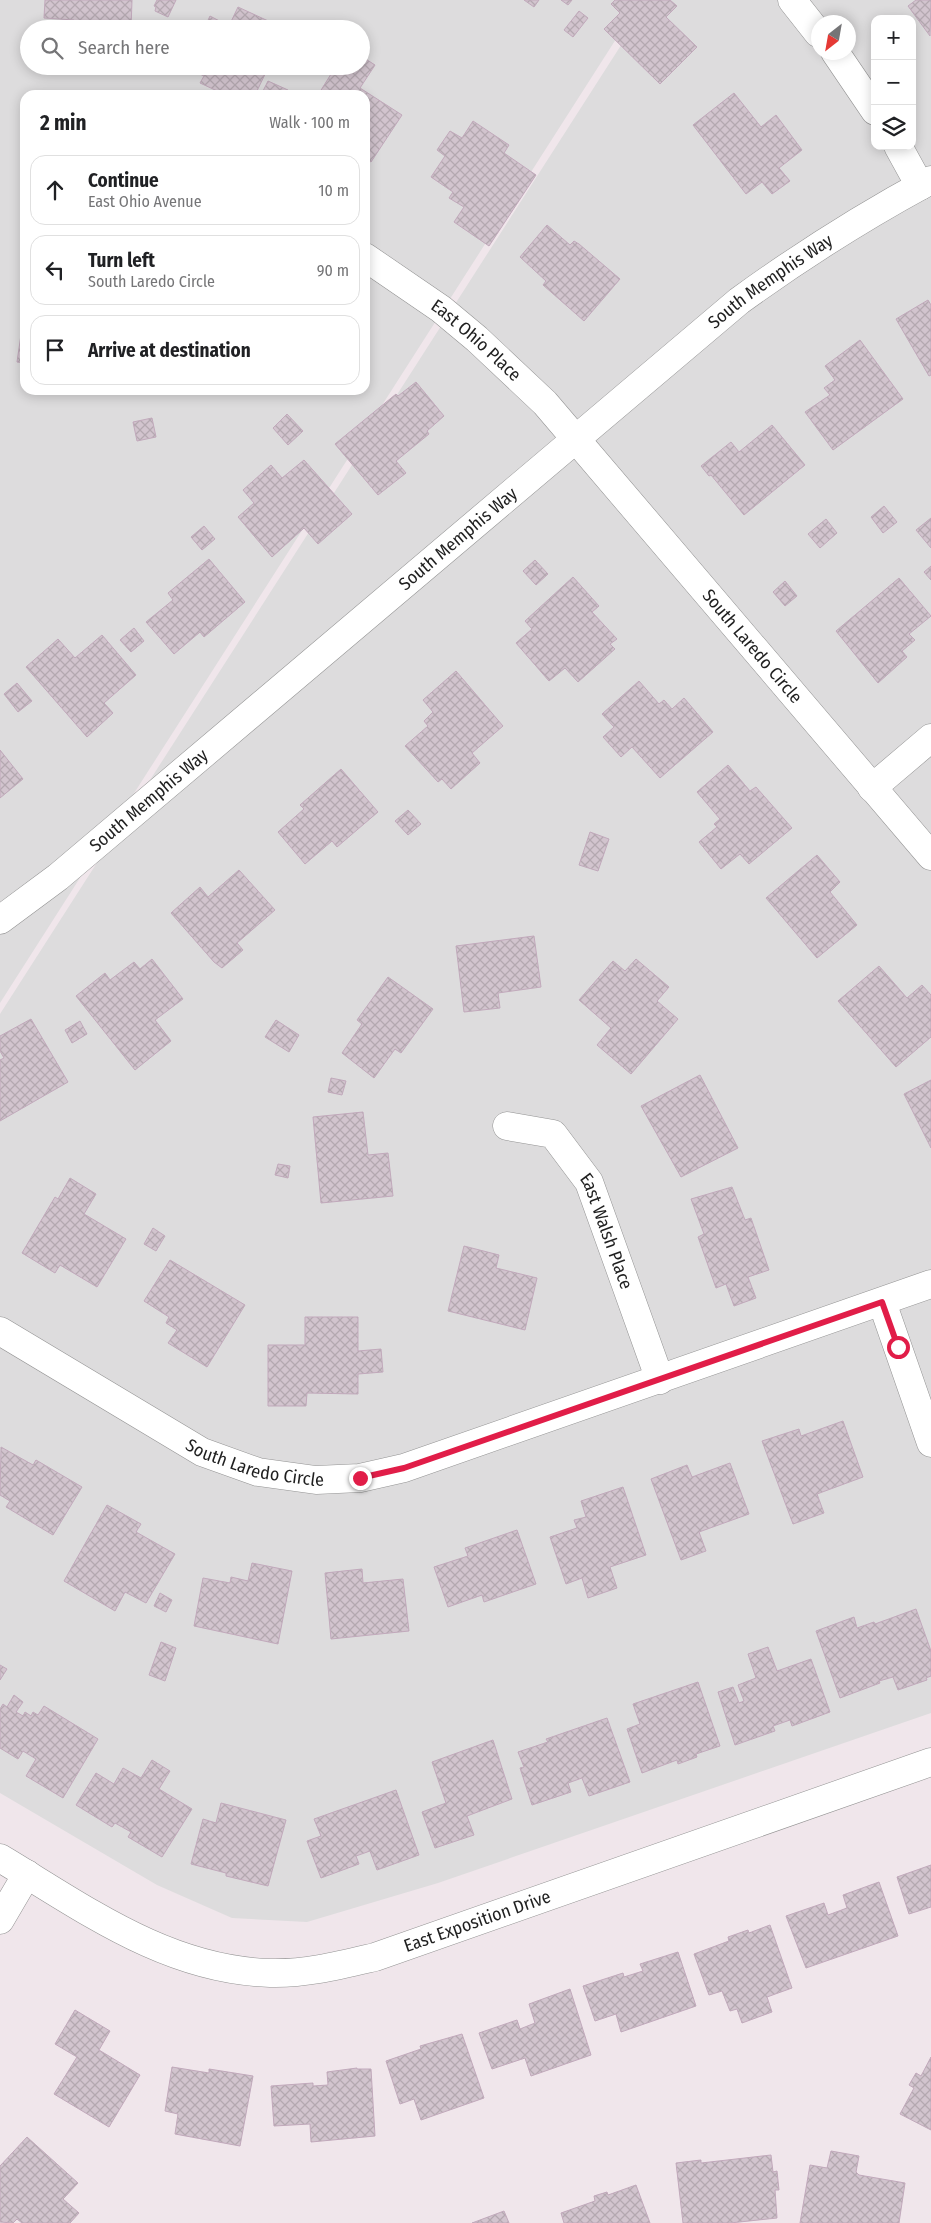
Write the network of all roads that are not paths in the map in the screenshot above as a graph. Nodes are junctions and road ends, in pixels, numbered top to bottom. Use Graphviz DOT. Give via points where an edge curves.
graph roads {
  1 [pos="792,0"];
  2 [pos="811,23"];
  3 [pos="840,60"];
  4 [pos="871,105"];
  5 [pos="901,150"];
  6 [pos="925,183"];
  7 [pos="370,260"];
  8 [pos="575,438"];
  9 [pos="931,738"];
  10 [pos="872,788"];
  11 [pos="931,856"];
  12 [pos="0,920"];
  13 [pos="506,1126"];
  14 [pos="931,1284"];
  15 [pos="882,1302"];
  16 [pos="0,1331"];
  17 [pos="660,1380"];
  18 [pos="931,1442"];
  19 [pos="931,1762"];
  20 [pos="0,1858"];
  21 [pos="27,1874"];
  22 [pos="0,1920"];
  1 -- 2 [label="street"];
  3 -- 4 [label="street"];
  5 -- 6 [label="street"];
  6 -- 8 [label="street, South Memphis Way" via="846,228 739,301"];
  7 -- 8 [label="street, East Ohio Place" via="441,309 477,339 544,403"];
  8 -- 10 [label="street, South Laredo Circle"];
  8 -- 12 [label="street, South Memphis Way" via="58,877"];
  9 -- 10 [label="street"];
  10 -- 11 [label="street, South Laredo Circle"];
  13 -- 17 [label="street, East Walsh Place" via="552,1134 589,1182"];
  14 -- 15 [label="street, South Laredo Circle"];
  15 -- 17 [label="street, South Laredo Circle"];
  15 -- 18 [label="street"];
  16 -- 17 [label="street, South Laredo Circle" via="202,1452 258,1472 316,1480 360,1478 404,1468"];
  19 -- 21 [label="street, East Exposition Drive" via="375,1956 318,1970 271,1973 224,1968 178,1957 135,1938"];
  20 -- 21 [label="street, East Exposition Drive"];
  21 -- 22 [label="street"];
}
